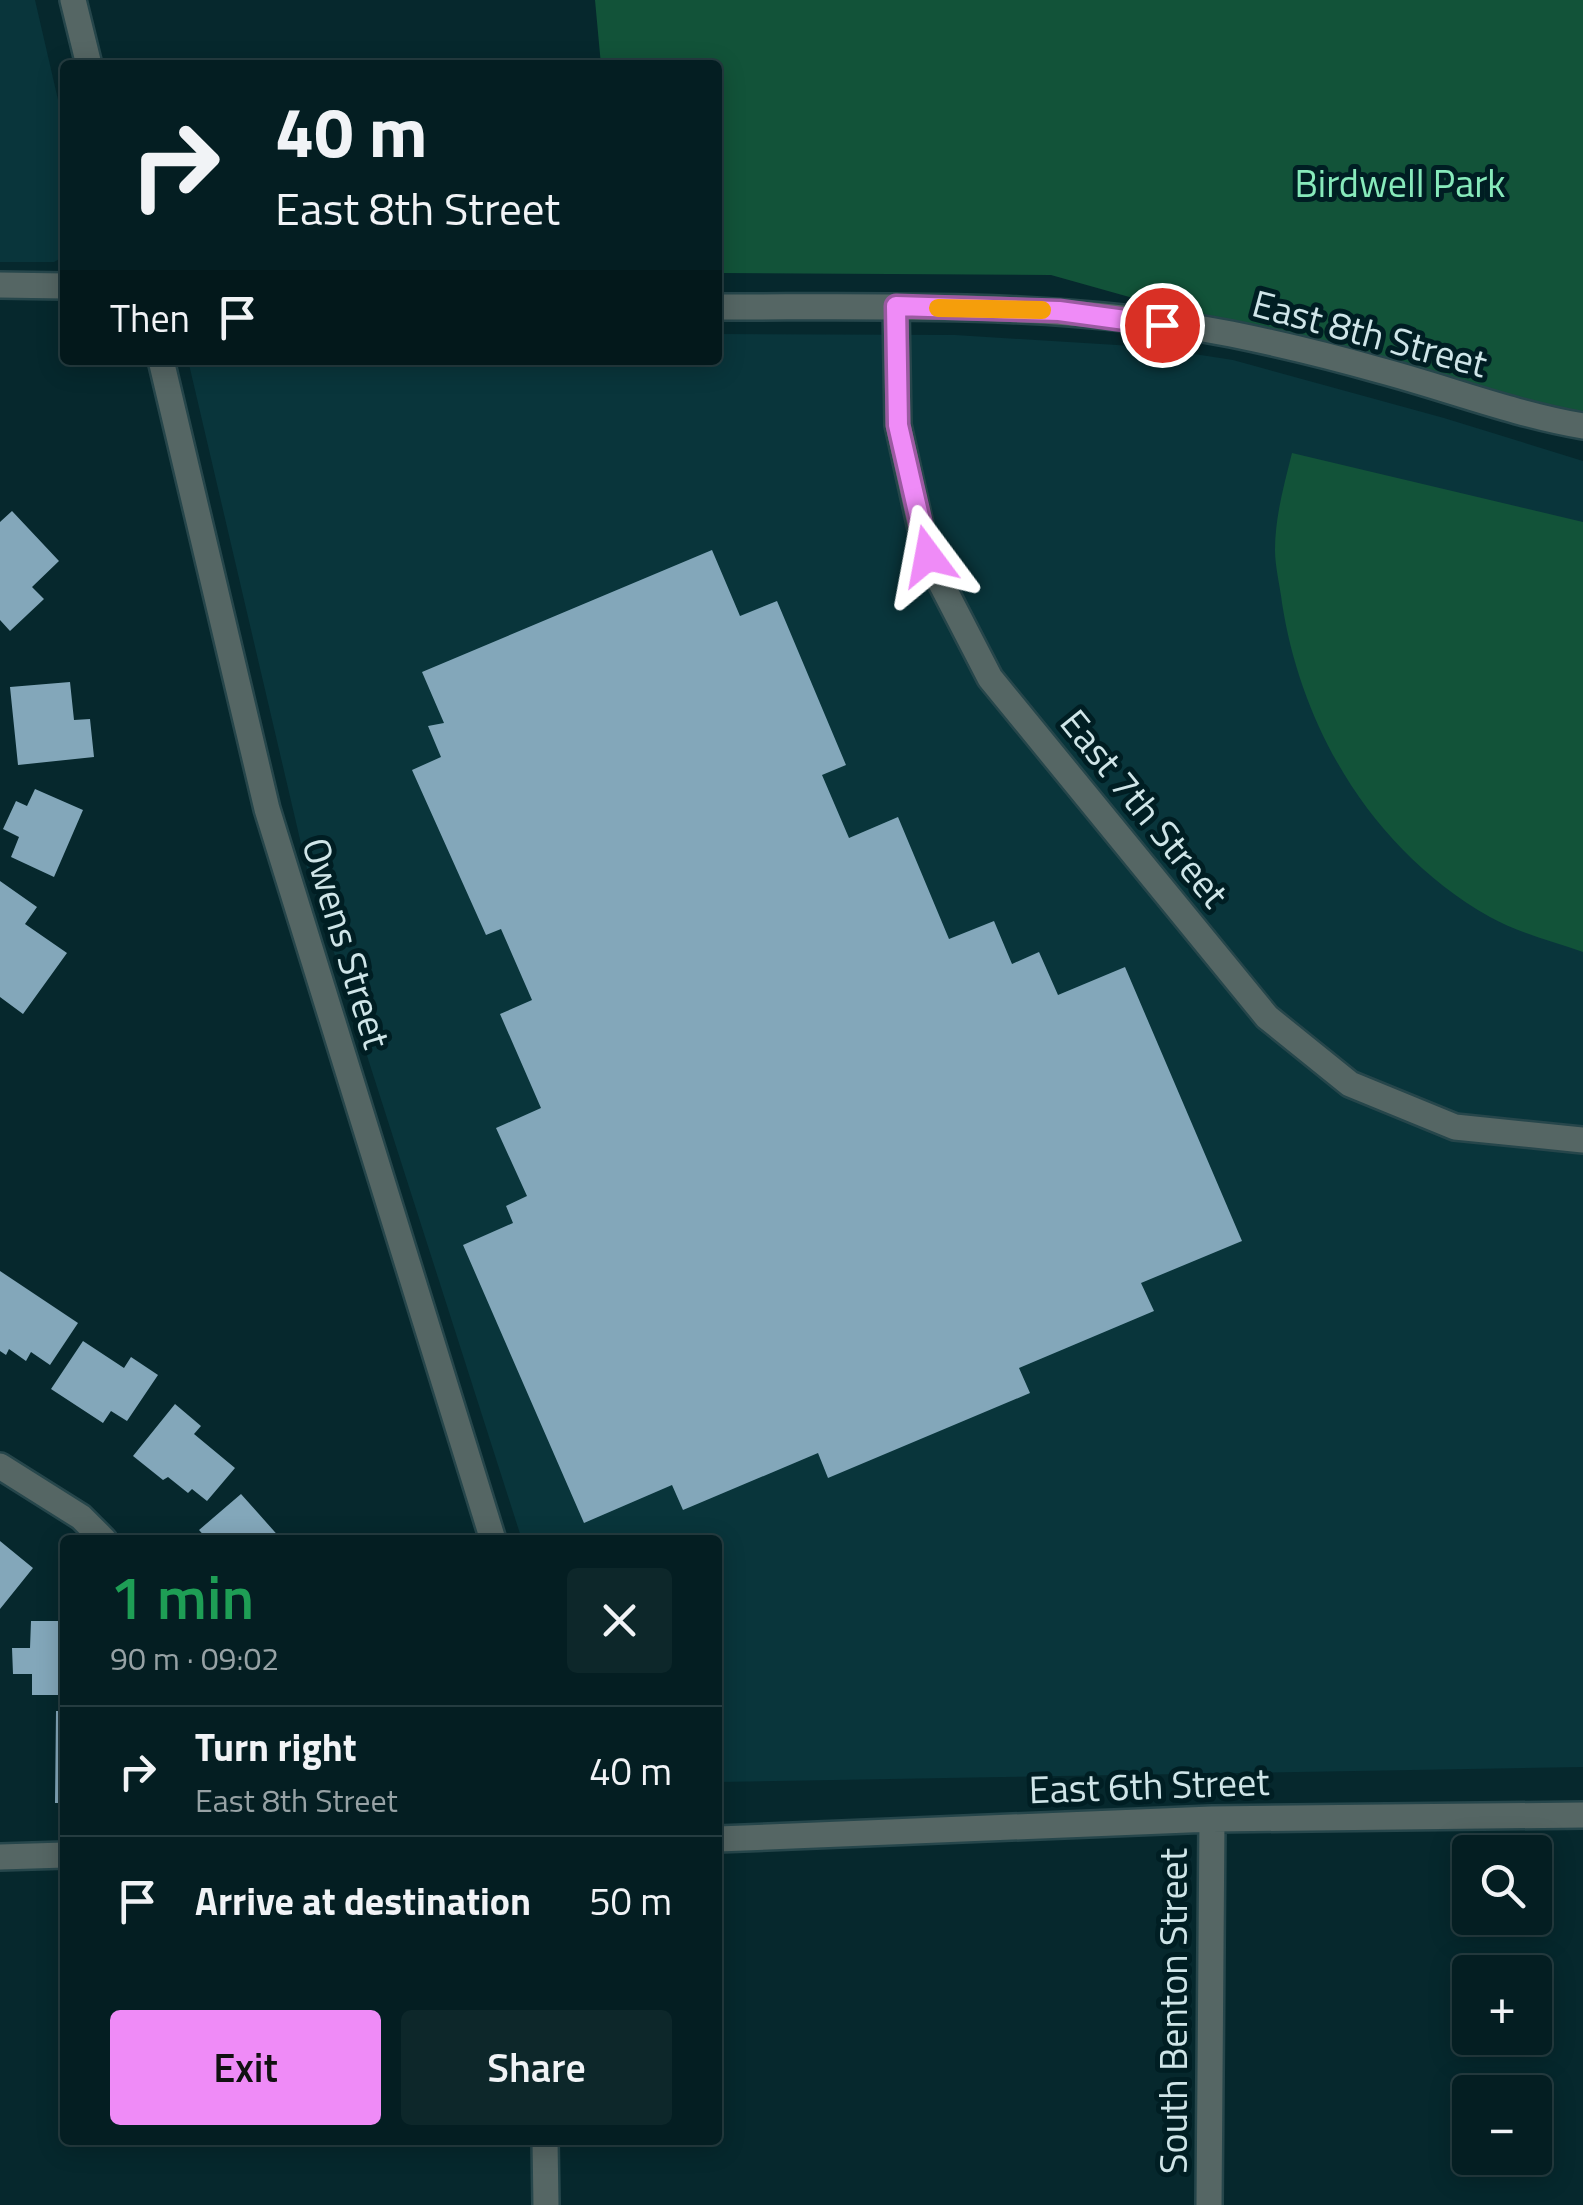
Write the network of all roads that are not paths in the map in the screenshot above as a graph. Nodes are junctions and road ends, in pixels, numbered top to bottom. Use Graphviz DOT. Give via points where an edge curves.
graph roads {
  1 [pos="73,0"];
  2 [pos="88,60"];
  3 [pos="0,285"];
  4 [pos="60,286"];
  5 [pos="896,306"];
  6 [pos="722,307"];
  7 [pos="162,365"];
  8 [pos="1583,426"];
  9 [pos="1583,1140"];
  10 [pos="0,1466"];
  11 [pos="99,1535"];
  12 [pos="492,1535"];
  13 [pos="1583,1816"];
  14 [pos="1212,1818"];
  15 [pos="722,1840"];
  16 [pos="60,1855"];
  17 [pos="0,1857"];
  18 [pos="544,2145"];
  19 [pos="546,2205"];
  20 [pos="1209,2205"];
  1 -- 2 [label="street"];
  3 -- 4 [label="street"];
  5 -- 6 [label="street, East 8th Street"];
  5 -- 8 [label="street, East 8th Street" via="1059,311 1230,334"];
  5 -- 9 [label="street, East 7th Street" via="898,425 928,556 990,678 1267,1017 1350,1084 1455,1127"];
  7 -- 12 [label="street, Owens Street" via="266,809"];
  10 -- 11 [label="street"];
  13 -- 14 [label="street, East 6th Street"];
  14 -- 15 [label="street, East 6th Street"];
  14 -- 20 [label="street, South Benton Street"];
  16 -- 17 [label="street"];
  18 -- 19 [label="street"];
}
